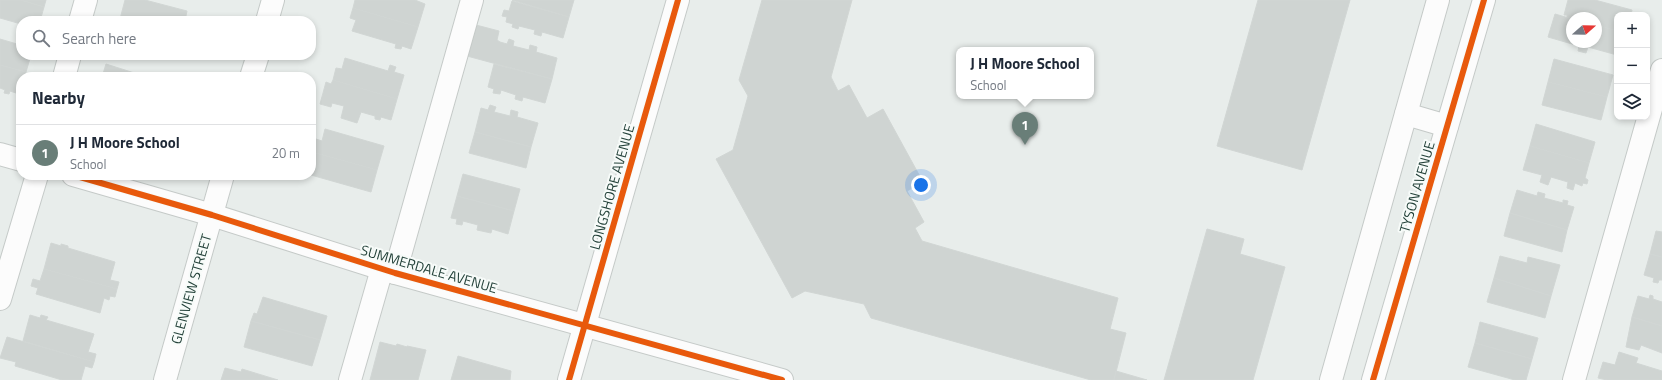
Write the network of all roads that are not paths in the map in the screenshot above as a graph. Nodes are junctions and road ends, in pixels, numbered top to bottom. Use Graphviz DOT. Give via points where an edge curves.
graph roads {
  1 [pos="86,0"];
  2 [pos="273,0"];
  3 [pos="472,0"];
  4 [pos="678,0"];
  5 [pos="1438,0"];
  6 [pos="1484,0"];
  7 [pos="81,16"];
  8 [pos="268,16"];
  9 [pos="69,60"];
  10 [pos="256,60"];
  11 [pos="1662,70"];
  12 [pos="65,72"];
  13 [pos="253,72"];
  14 [pos="1406,114"];
  15 [pos="1447,126"];
  16 [pos="0,154"];
  17 [pos="16,159"];
  18 [pos="35,180"];
  19 [pos="90,180"];
  20 [pos="222,180"];
  21 [pos="212,215"];
  22 [pos="388,271"];
  23 [pos="0,299"];
  24 [pos="585,325"];
  25 [pos="778,379"];
  26 [pos="165,380"];
  27 [pos="350,380"];
  28 [pos="569,380"];
  29 [pos="1331,380"];
  30 [pos="1373,380"];
  31 [pos="1574,380"];
  1 -- 7 [label="street"];
  2 -- 8 [label="street"];
  3 -- 22 [label="street"];
  4 -- 24 [label="street, LONGSHORE AVENUE"];
  5 -- 14 [label="street"];
  6 -- 15 [label="street, TYSON AVENUE"];
  9 -- 12 [label="street"];
  10 -- 13 [label="street"];
  11 -- 31 [label="street"];
  14 -- 15 [label="street"];
  14 -- 29 [label="street"];
  15 -- 30 [label="street, TYSON AVENUE"];
  16 -- 17 [label="street"];
  18 -- 23 [label="street"];
  19 -- 21 [label="street, SUMMERDALE AVENUE"];
  20 -- 21 [label="street, GLENVIEW STREET"];
  21 -- 22 [label="street, SUMMERDALE AVENUE"];
  21 -- 26 [label="street, GLENVIEW STREET"];
  22 -- 24 [label="street, SUMMERDALE AVENUE"];
  22 -- 27 [label="street"];
  24 -- 25 [label="street, SUMMERDALE AVENUE"];
  24 -- 28 [label="street, LONGSHORE AVENUE"];
}
